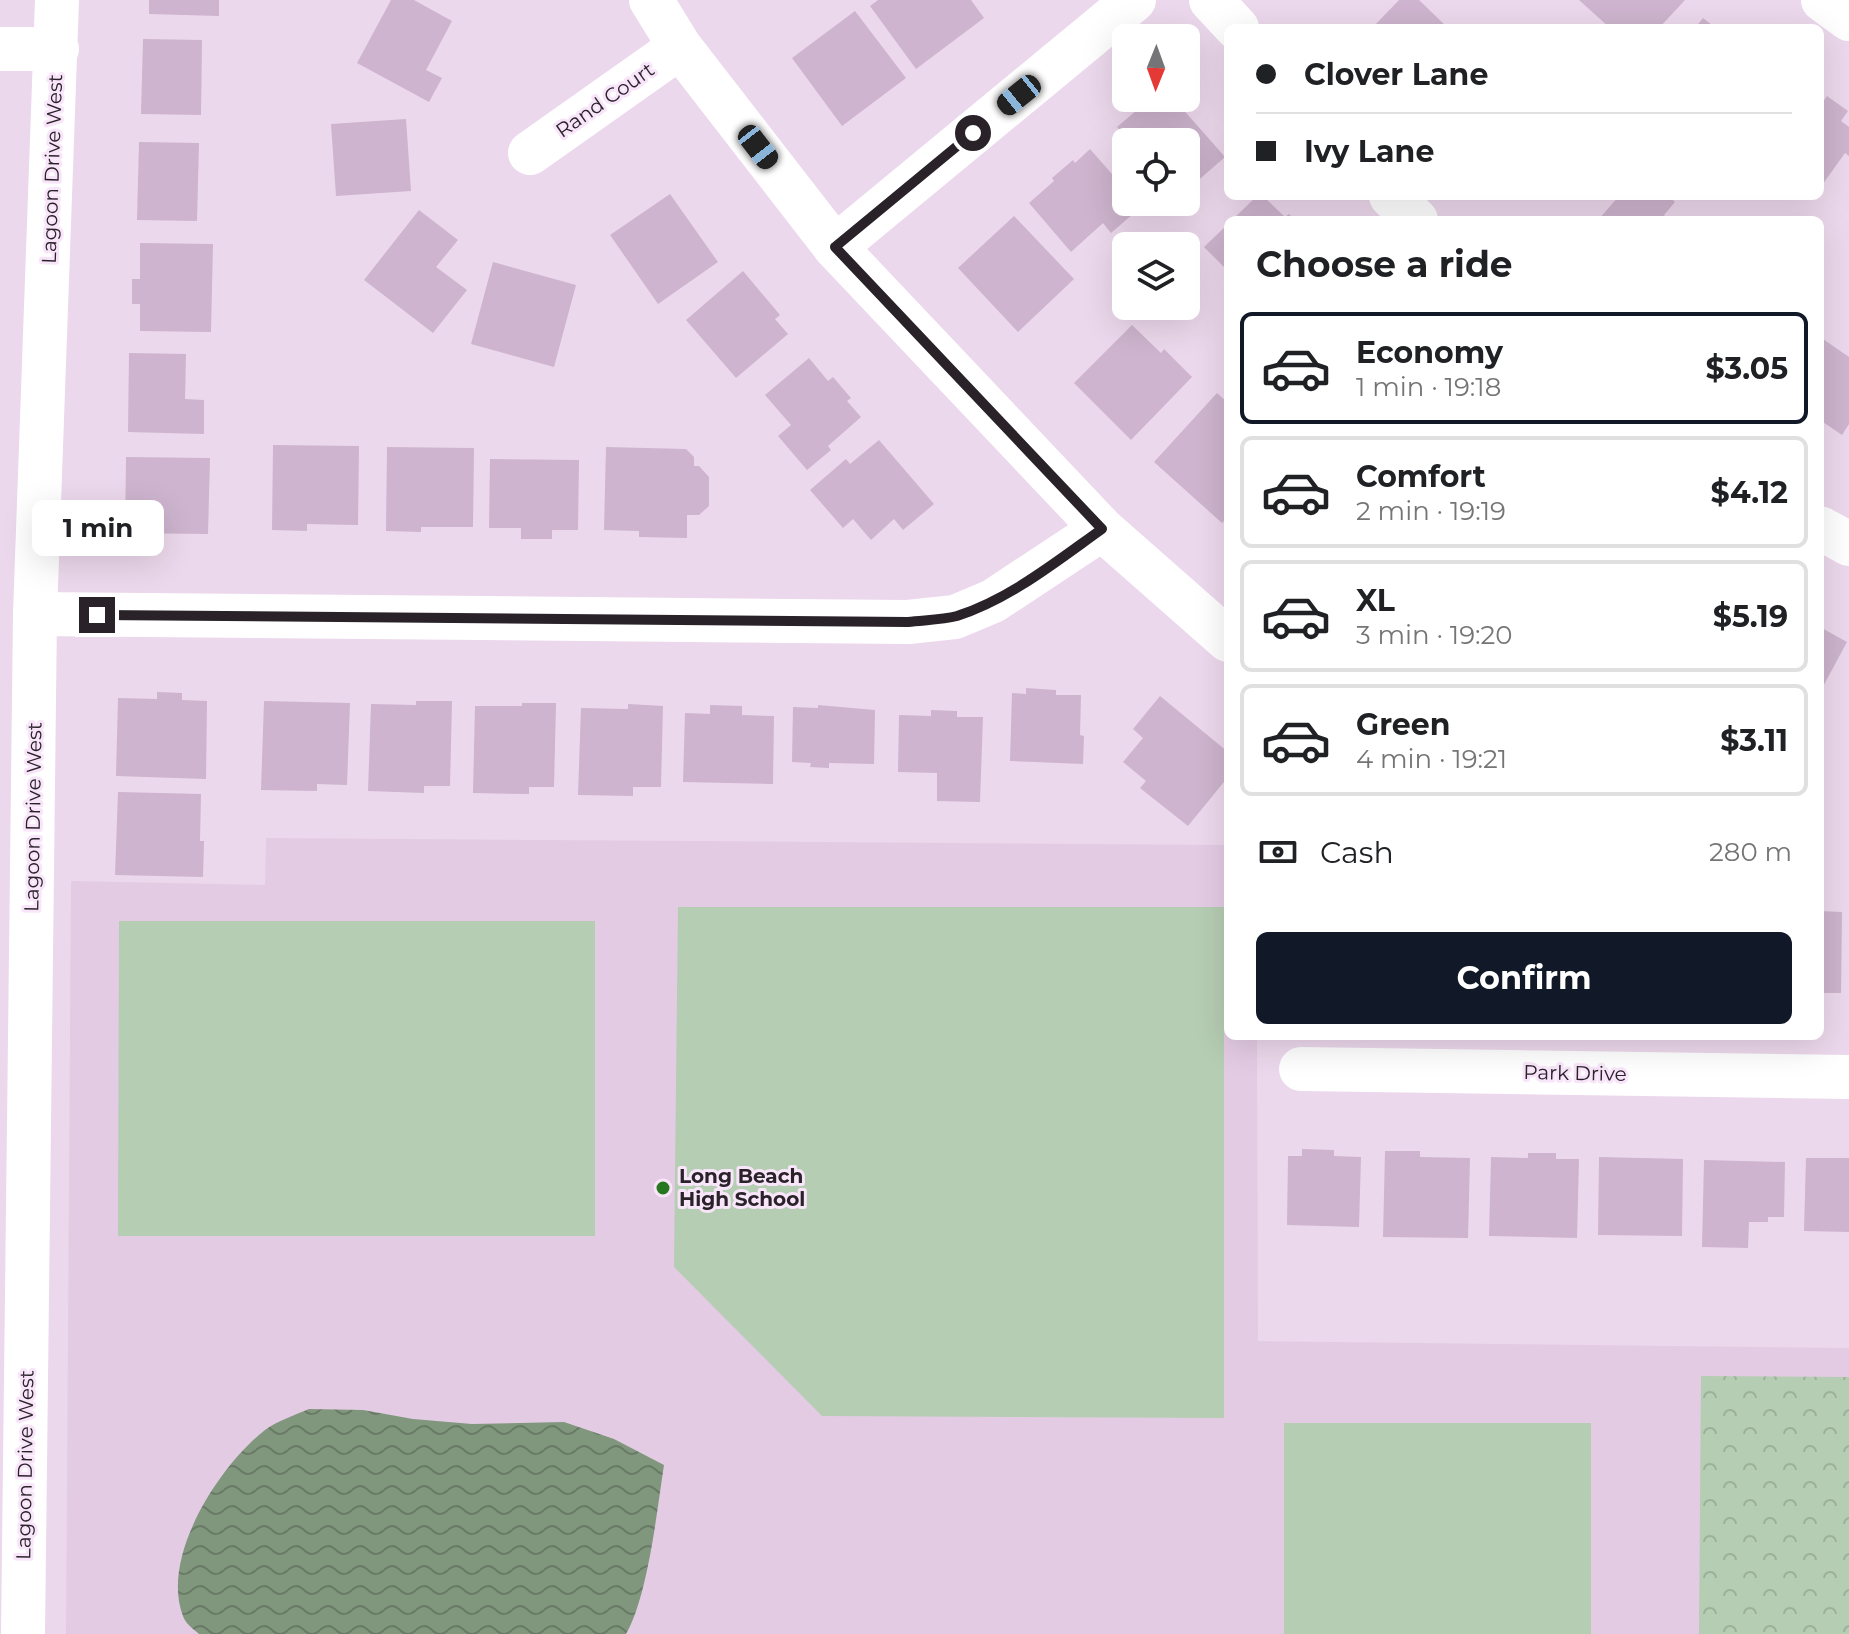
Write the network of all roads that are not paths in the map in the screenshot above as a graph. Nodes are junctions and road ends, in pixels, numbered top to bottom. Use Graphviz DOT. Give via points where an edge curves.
graph roads {
  1 [pos="57,0"];
  2 [pos="651,0"];
  3 [pos="1134,0"];
  4 [pos="1211,0"];
  5 [pos="1823,0"];
  6 [pos="1849,19"];
  7 [pos="1233,24"];
  8 [pos="680,47"];
  9 [pos="0,49"];
  10 [pos="57,49"];
  11 [pos="530,153"];
  12 [pos="1395,200"];
  13 [pos="1412,216"];
  14 [pos="835,247"];
  15 [pos="1102,529"];
  16 [pos="1824,530"];
  17 [pos="1849,544"];
  18 [pos="35,614"];
  19 [pos="1224,636"];
  20 [pos="1476,1054"];
  21 [pos="1301,1069"];
  22 [pos="1849,1077"];
  23 [pos="23,1634"];
  1 -- 10 [label="street, Lagoon Drive West"];
  2 -- 8 [label="street"];
  3 -- 14 [label="street"];
  4 -- 7 [label="street"];
  5 -- 6 [label="street"];
  8 -- 11 [label="street, Rand Court"];
  8 -- 14 [label="street"];
  9 -- 10 [label="street"];
  10 -- 18 [label="street, Lagoon Drive West"];
  12 -- 13 [label="street"];
  14 -- 15 [label="street"];
  15 -- 18 [label="street" via="993,601 955,617 908,622"];
  15 -- 19 [label="street"];
  16 -- 17 [label="street"];
  18 -- 23 [label="street, Lagoon Drive West"];
  20 -- 21 [label="street, Park Drive"];
  20 -- 22 [label="street, Park Drive"];
}
